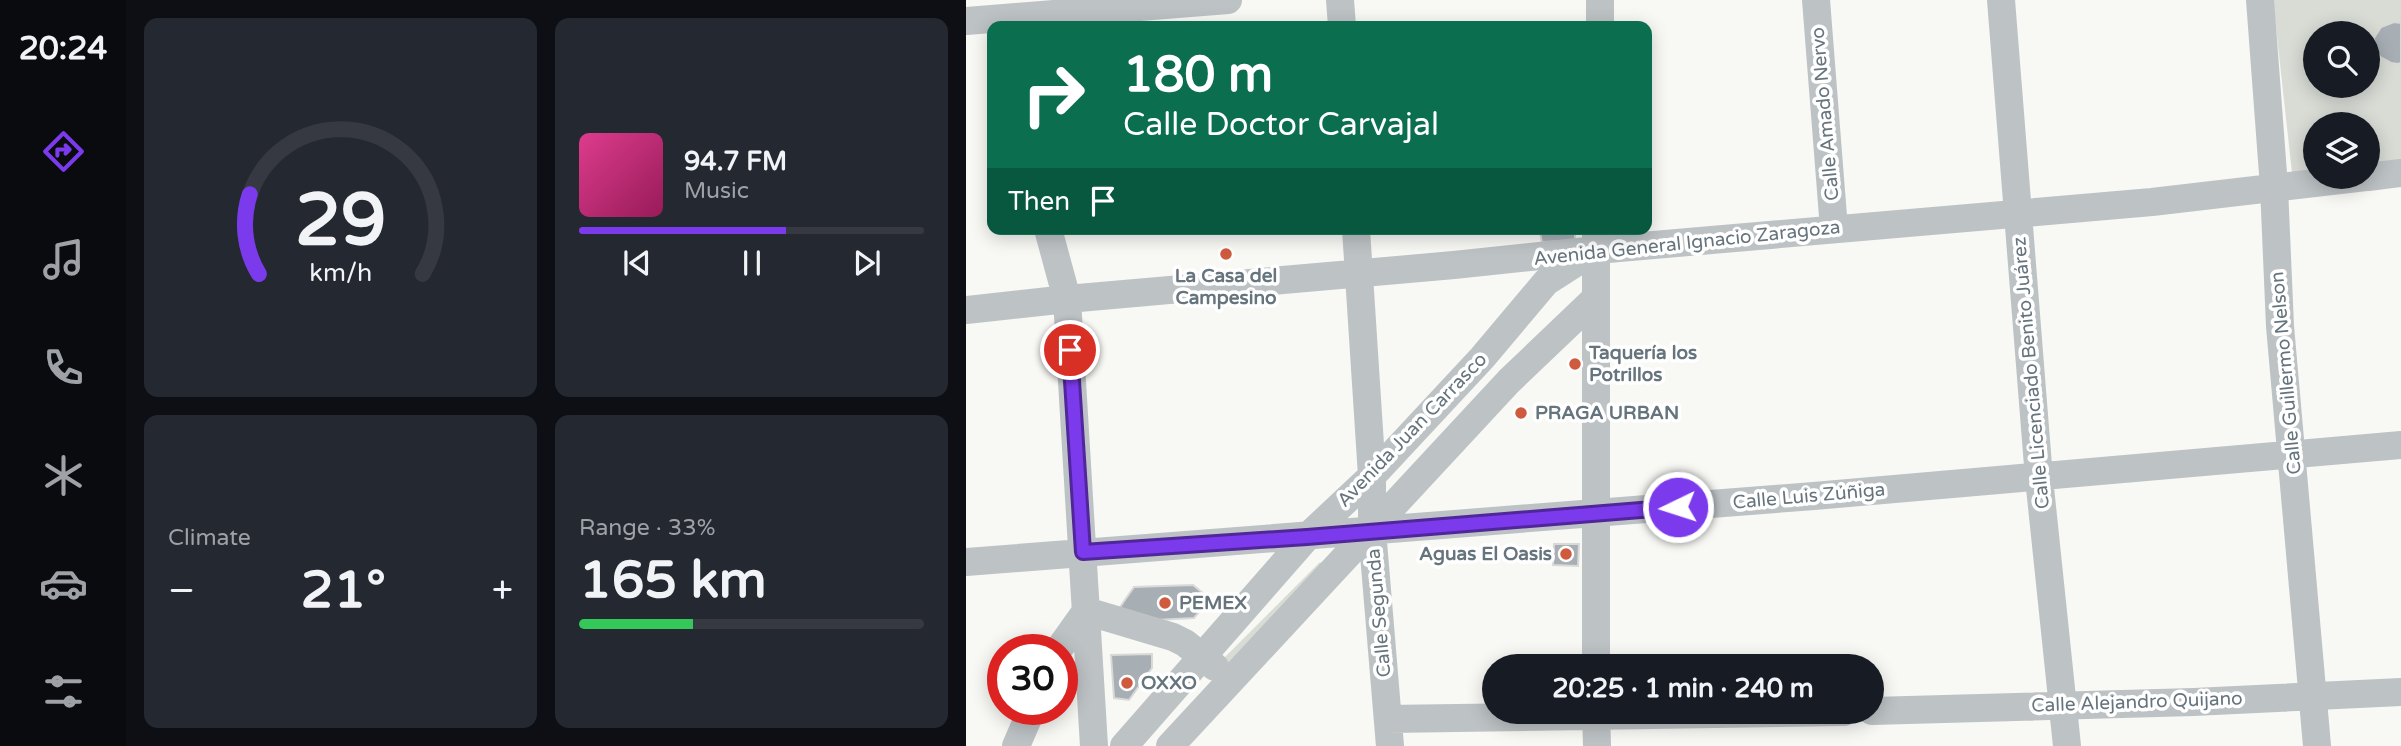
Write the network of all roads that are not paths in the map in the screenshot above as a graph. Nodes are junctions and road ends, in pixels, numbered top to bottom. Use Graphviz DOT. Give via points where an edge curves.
graph roads {
  1 [pos="1228,0"];
  2 [pos="1340,0"];
  3 [pos="1600,0"];
  4 [pos="1816,0"];
  5 [pos="2001,0"];
  6 [pos="2260,0"];
  7 [pos="982,19"];
  8 [pos="1342,21"];
  9 [pos="1600,21"];
  10 [pos="2401,173"];
  11 [pos="2380,175"];
  12 [pos="2303,184"];
  13 [pos="2274,187"];
  14 [pos="2017,214"];
  15 [pos="1834,229"];
  16 [pos="1050,235"];
  17 [pos="1356,235"];
  18 [pos="1596,240"];
  19 [pos="1359,272"];
  20 [pos="1596,298"];
  21 [pos="1067,299"];
  22 [pos="966,310"];
  23 [pos="1482,358"];
  24 [pos="1509,381"];
  25 [pos="2401,446"];
  26 [pos="2292,453"];
  27 [pos="1372,476"];
  28 [pos="2039,478"];
  29 [pos="1596,513"];
  30 [pos="1373,530"];
  31 [pos="1307,537"];
  32 [pos="1083,552"];
  33 [pos="966,562"];
  34 [pos="1086,611"];
  35 [pos="1070,634"];
  36 [pos="1596,654"];
  37 [pos="1202,656"];
  38 [pos="1231,681"];
  39 [pos="2401,692"];
  40 [pos="2312,695"];
  41 [pos="2061,704"];
  42 [pos="1884,711"];
  43 [pos="1482,724"];
  44 [pos="1597,724"];
  45 [pos="1025,725"];
  46 [pos="1389,732"];
  47 [pos="1016,746"];
  48 [pos="1094,746"];
  49 [pos="1124,746"];
  50 [pos="1170,746"];
  51 [pos="1597,746"];
  52 [pos="2067,746"];
  53 [pos="2317,746"];
  1 -- 7 [label="street"];
  2 -- 8 [label="street"];
  3 -- 9 [label="street"];
  4 -- 15 [label="street, Calle Amado Nervo"];
  5 -- 14 [label="street, Calle Licenciado Benito Juárez"];
  6 -- 13 [label="street, Calle Guillermo Nelson"];
  10 -- 11 [label="street, Avenida General Ignacio Zaragoza"];
  12 -- 13 [label="street, Avenida General Ignacio Zaragoza"];
  13 -- 14 [label="street, Avenida General Ignacio Zaragoza"];
  13 -- 26 [label="street, Calle Guillermo Nelson"];
  14 -- 15 [label="street, Avenida General Ignacio Zaragoza"];
  14 -- 28 [label="street, Calle Licenciado Benito Juárez"];
  15 -- 18 [label="street, Avenida General Ignacio Zaragoza"];
  16 -- 21 [label="street"];
  17 -- 19 [label="street, Calle Segunda"];
  18 -- 19 [label="street, Avenida General Ignacio Zaragoza" via="1454,265"];
  18 -- 20 [label="street"];
  18 -- 23 [label="street, Avenida Juan Carrasco" via="1546,282"];
  19 -- 21 [label="street, Avenida General Ignacio Zaragoza"];
  19 -- 27 [label="street, Calle Segunda"];
  20 -- 24 [label="street, Avenida Juan Carrasco"];
  20 -- 29 [label="street"];
  21 -- 22 [label="street, Avenida General Ignacio Zaragoza"];
  21 -- 32 [label="street"];
  23 -- 24 [label="street"];
  23 -- 27 [label="street, Avenida Juan Carrasco"];
  24 -- 30 [label="street, Avenida Juan Carrasco"];
  25 -- 26 [label="street, Calle Luis Zúñiga"];
  26 -- 28 [label="street, Calle Luis Zúñiga"];
  26 -- 40 [label="street, Calle Guillermo Nelson"];
  27 -- 30 [label="street, Calle Segunda"];
  27 -- 31 [label="street, Avenida Juan Carrasco"];
  28 -- 29 [label="street, Calle Luis Zúñiga"];
  28 -- 41 [label="street, Calle Licenciado Benito Juárez"];
  29 -- 30 [label="street, Calle Luis Zúñiga"];
  29 -- 36 [label="street"];
  30 -- 31 [label="street, Calle Luis Zúñiga"];
  30 -- 38 [label="street, Avenida Juan Carrasco"];
  30 -- 46 [label="street, Calle Segunda"];
  31 -- 32 [label="street, Calle Luis Zúñiga"];
  31 -- 37 [label="street, Avenida Juan Carrasco"];
  32 -- 33 [label="street, Calle Luis Zúñiga"];
  32 -- 34 [label="street"];
  34 -- 35 [label="street"];
  34 -- 37 [label="street" via="1174,637"];
  34 -- 48 [label="street"];
  37 -- 38 [label="street"];
  37 -- 49 [label="street, Avenida Juan Carrasco"];
  38 -- 50 [label="street, Avenida Juan Carrasco"];
  39 -- 40 [label="street, Calle Alejandro Quijano"];
  40 -- 41 [label="street, Calle Alejandro Quijano"];
  40 -- 53 [label="street, Calle Guillermo Nelson"];
  41 -- 42 [label="street, Calle Alejandro Quijano"];
  41 -- 52 [label="street, Calle Licenciado Benito Juárez"];
  43 -- 46 [label="street"];
  44 -- 51 [label="street"];
  45 -- 47 [label="street"];
}
